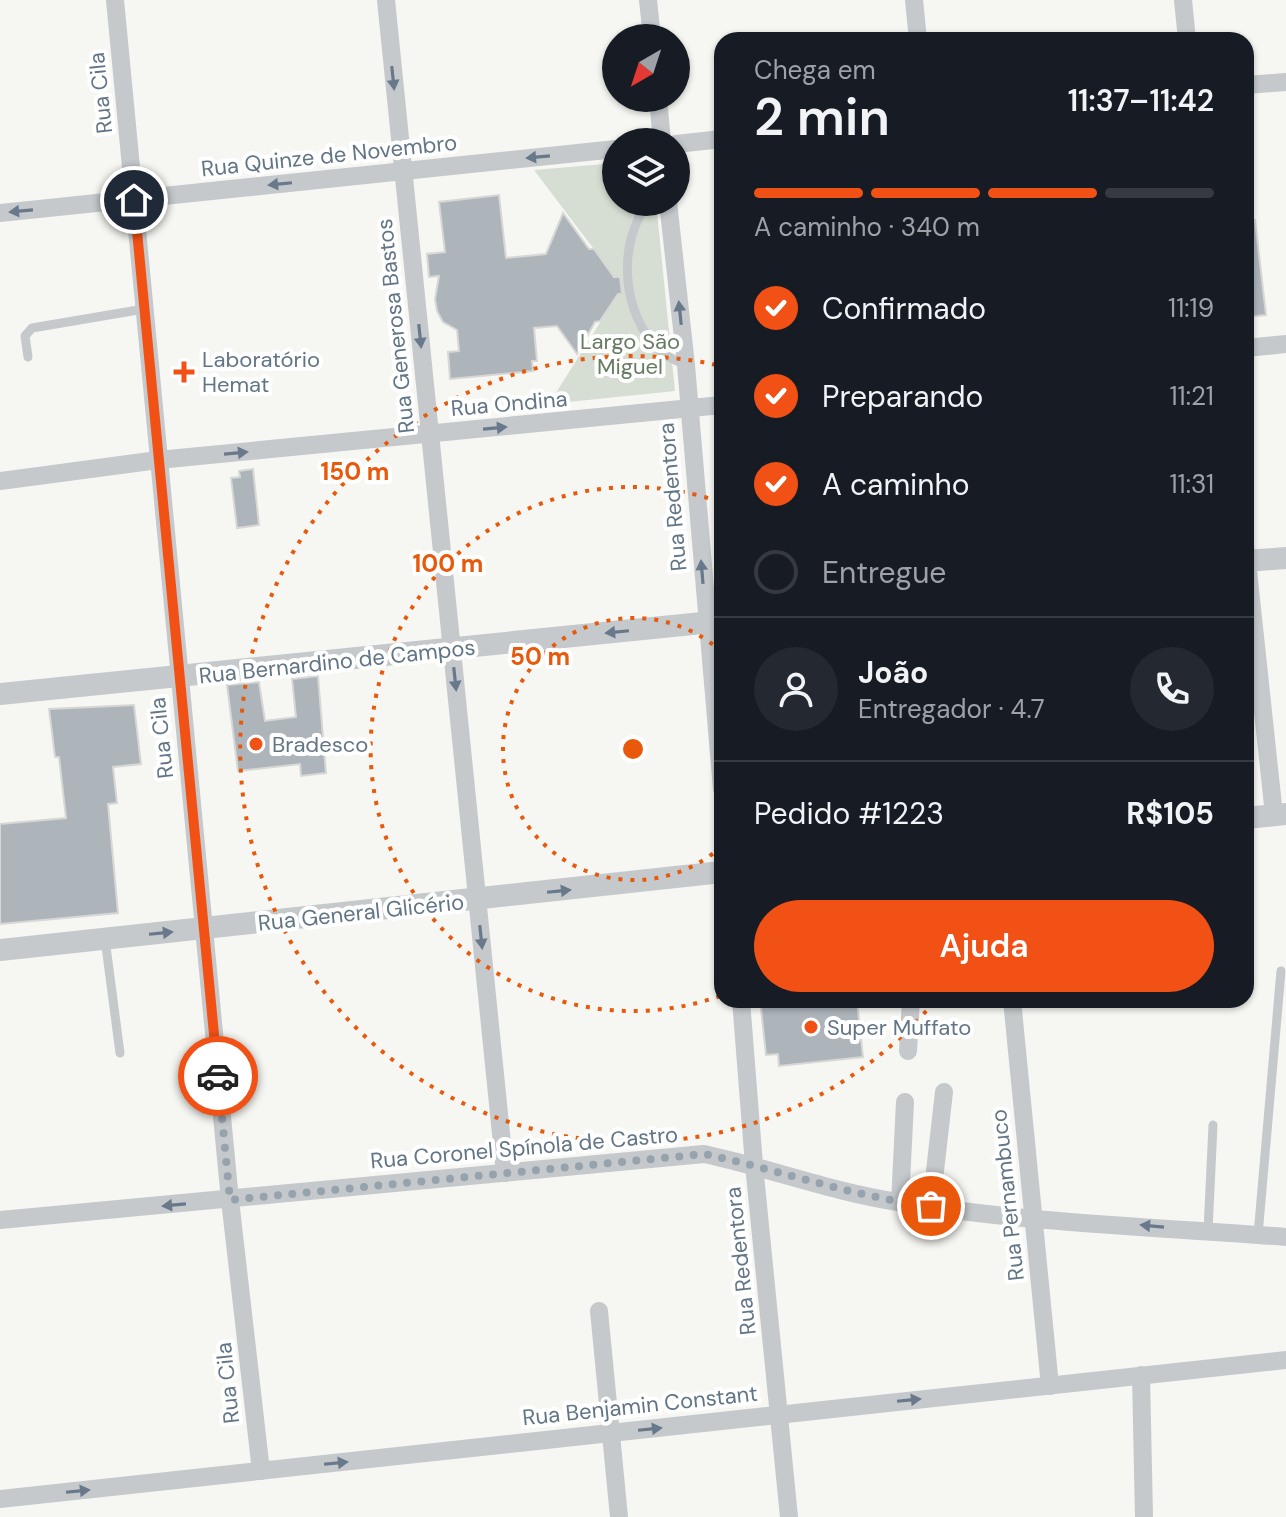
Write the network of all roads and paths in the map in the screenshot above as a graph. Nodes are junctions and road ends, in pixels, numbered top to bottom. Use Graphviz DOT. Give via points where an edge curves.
graph roads {
  1 [pos="115,0"];
  2 [pos="386,0"];
  3 [pos="648,0"];
  4 [pos="914,0"];
  5 [pos="1183,0"];
  6 [pos="651,24"];
  7 [pos="917,32"];
  8 [pos="1186,32"];
  9 [pos="1286,82"];
  10 [pos="1254,84"];
  11 [pos="714,140"];
  12 [pos="690,142"];
  13 [pos="602,150"];
  14 [pos="403,170"];
  15 [pos="134,200"];
  16 [pos="0,213"];
  17 [pos="641,216"];
  18 [pos="670,216"];
  19 [pos="144,309"];
  20 [pos="1286,344"];
  21 [pos="1254,347"];
  22 [pos="28,357"];
  23 [pos="686,365"];
  24 [pos="714,406"];
  25 [pos="689,410"];
  26 [pos="430,435"];
  27 [pos="158,460"];
  28 [pos="0,481"];
  29 [pos="1286,558"];
  30 [pos="1254,560"];
  31 [pos="1254,621"];
  32 [pos="714,622"];
  33 [pos="452,649"];
  34 [pos="180,678"];
  35 [pos="0,694"];
  36 [pos="1280,814"];
  37 [pos="1254,817"];
  38 [pos="714,873"];
  39 [pos="477,899"];
  40 [pos="204,928"];
  41 [pos="105,939"];
  42 [pos="0,950"];
  43 [pos="1281,971"];
  44 [pos="742,1008"];
  45 [pos="911,1008"];
  46 [pos="1013,1008"];
  47 [pos="908,1051"];
  48 [pos="120,1053"];
  49 [pos="944,1092"];
  50 [pos="905,1102"];
  51 [pos="1213,1125"];
  52 [pos="754,1165"];
  53 [pos="505,1173"];
  54 [pos="230,1200"];
  55 [pos="900,1203"];
  56 [pos="931,1206"];
  57 [pos="1033,1217"];
  58 [pos="0,1220"];
  59 [pos="1208,1231"];
  60 [pos="1258,1235"];
  61 [pos="1286,1237"];
  62 [pos="599,1311"];
  63 [pos="1286,1360"];
  64 [pos="1141,1375"];
  65 [pos="1050,1386"];
  66 [pos="780,1414"];
  67 [pos="613,1433"];
  68 [pos="261,1471"];
  69 [pos="0,1499"];
  70 [pos="619,1517"];
  71 [pos="789,1517"];
  72 [pos="1144,1517"];
  1 -- 15 [label="street, Rua Cila"];
  2 -- 14 [label="street, Rua Generosa Bastos, one-way"];
  3 -- 6 [label="street"];
  4 -- 7 [label="street"];
  5 -- 8 [label="street"];
  9 -- 10 [label="street"];
  11 -- 12 [label="street"];
  13 -- 14 [label="street, Rua Quinze de Novembro, one-way"];
  14 -- 15 [label="street, Rua Quinze de Novembro, one-way"];
  14 -- 26 [label="street, Rua Generosa Bastos, one-way"];
  15 -- 16 [label="street, Rua Quinze de Novembro, one-way"];
  15 -- 19 [label="street, Rua Cila"];
  17 -- 23 [label="lane" via="632,238 628,284 633,309 661,352"];
  23 -- 18 [label="street, Rua Redentora, one-way"];
  19 -- 22 [label="lane" via="32,328 25,336"];
  19 -- 27 [label="street, Rua Cila"];
  20 -- 21 [label="street"];
  23 -- 25 [label="street, Rua Redentora"];
  24 -- 25 [label="street, Rua Ondina"];
  26 -- 25 [label="street, Rua Ondina, one-way"];
  32 -- 25 [label="street, Rua Redentora, one-way"];
  27 -- 26 [label="street, Rua Ondina, one-way"];
  26 -- 33 [label="street, Rua Generosa Bastos"];
  27 -- 28 [label="street, Rua Ondina"];
  27 -- 34 [label="street, Rua Cila"];
  29 -- 30 [label="street"];
  31 -- 36 [label="street"];
  32 -- 33 [label="street, Rua Bernardino de Campos, one-way"];
  33 -- 34 [label="street, Rua Bernardino de Campos"];
  33 -- 39 [label="street, Rua Generosa Bastos, one-way"];
  34 -- 35 [label="street, Rua Bernardino de Campos"];
  34 -- 40 [label="street, Rua Cila"];
  36 -- 37 [label="street"];
  39 -- 38 [label="street, Rua General Glicério, one-way"];
  39 -- 40 [label="street, Rua General Glicério"];
  39 -- 53 [label="street, Rua Generosa Bastos, one-way"];
  41 -- 40 [label="street, Rua General Glicério, one-way"];
  40 -- 54 [label="street, Rua Cila"];
  41 -- 42 [label="street, Rua General Glicério"];
  41 -- 48 [label="lane"];
  43 -- 60 [label="lane"];
  44 -- 52 [label="street, Rua Redentora"];
  45 -- 47 [label="street"];
  46 -- 57 [label="street, Rua Pernambuco"];
  49 -- 56 [label="street"];
  50 -- 55 [label="street"];
  51 -- 59 [label="lane"];
  52 -- 53 [label="street, Rua Coronel Spínola de Castro" via="704,1154"];
  52 -- 55 [label="street, Rua Coronel Spínola de Castro"];
  52 -- 66 [label="street, Rua Redentora"];
  53 -- 54 [label="street, Rua Coronel Spínola de Castro"];
  54 -- 58 [label="street, Rua Coronel Spínola de Castro, one-way"];
  54 -- 68 [label="street, Rua Cila"];
  55 -- 56 [label="street, Rua Coronel Spínola de Castro"];
  56 -- 57 [label="street, Rua Coronel Spínola de Castro"];
  59 -- 57 [label="street, Rua Coronel Spínola de Castro, one-way"];
  57 -- 65 [label="street, Rua Pernambuco"];
  59 -- 60 [label="street, Rua Coronel Spínola de Castro"];
  60 -- 61 [label="street, Rua Coronel Spínola de Castro"];
  62 -- 67 [label="street"];
  63 -- 64 [label="street, Rua Benjamin Constant"];
  64 -- 65 [label="street, Rua Benjamin Constant"];
  64 -- 72 [label="street"];
  66 -- 65 [label="street, Rua Benjamin Constant, one-way"];
  67 -- 66 [label="street, Rua Benjamin Constant, one-way"];
  66 -- 71 [label="street, Rua Redentora"];
  68 -- 67 [label="street, Rua Benjamin Constant, one-way"];
  67 -- 70 [label="street"];
  69 -- 68 [label="street, Rua Benjamin Constant, one-way"];
}
